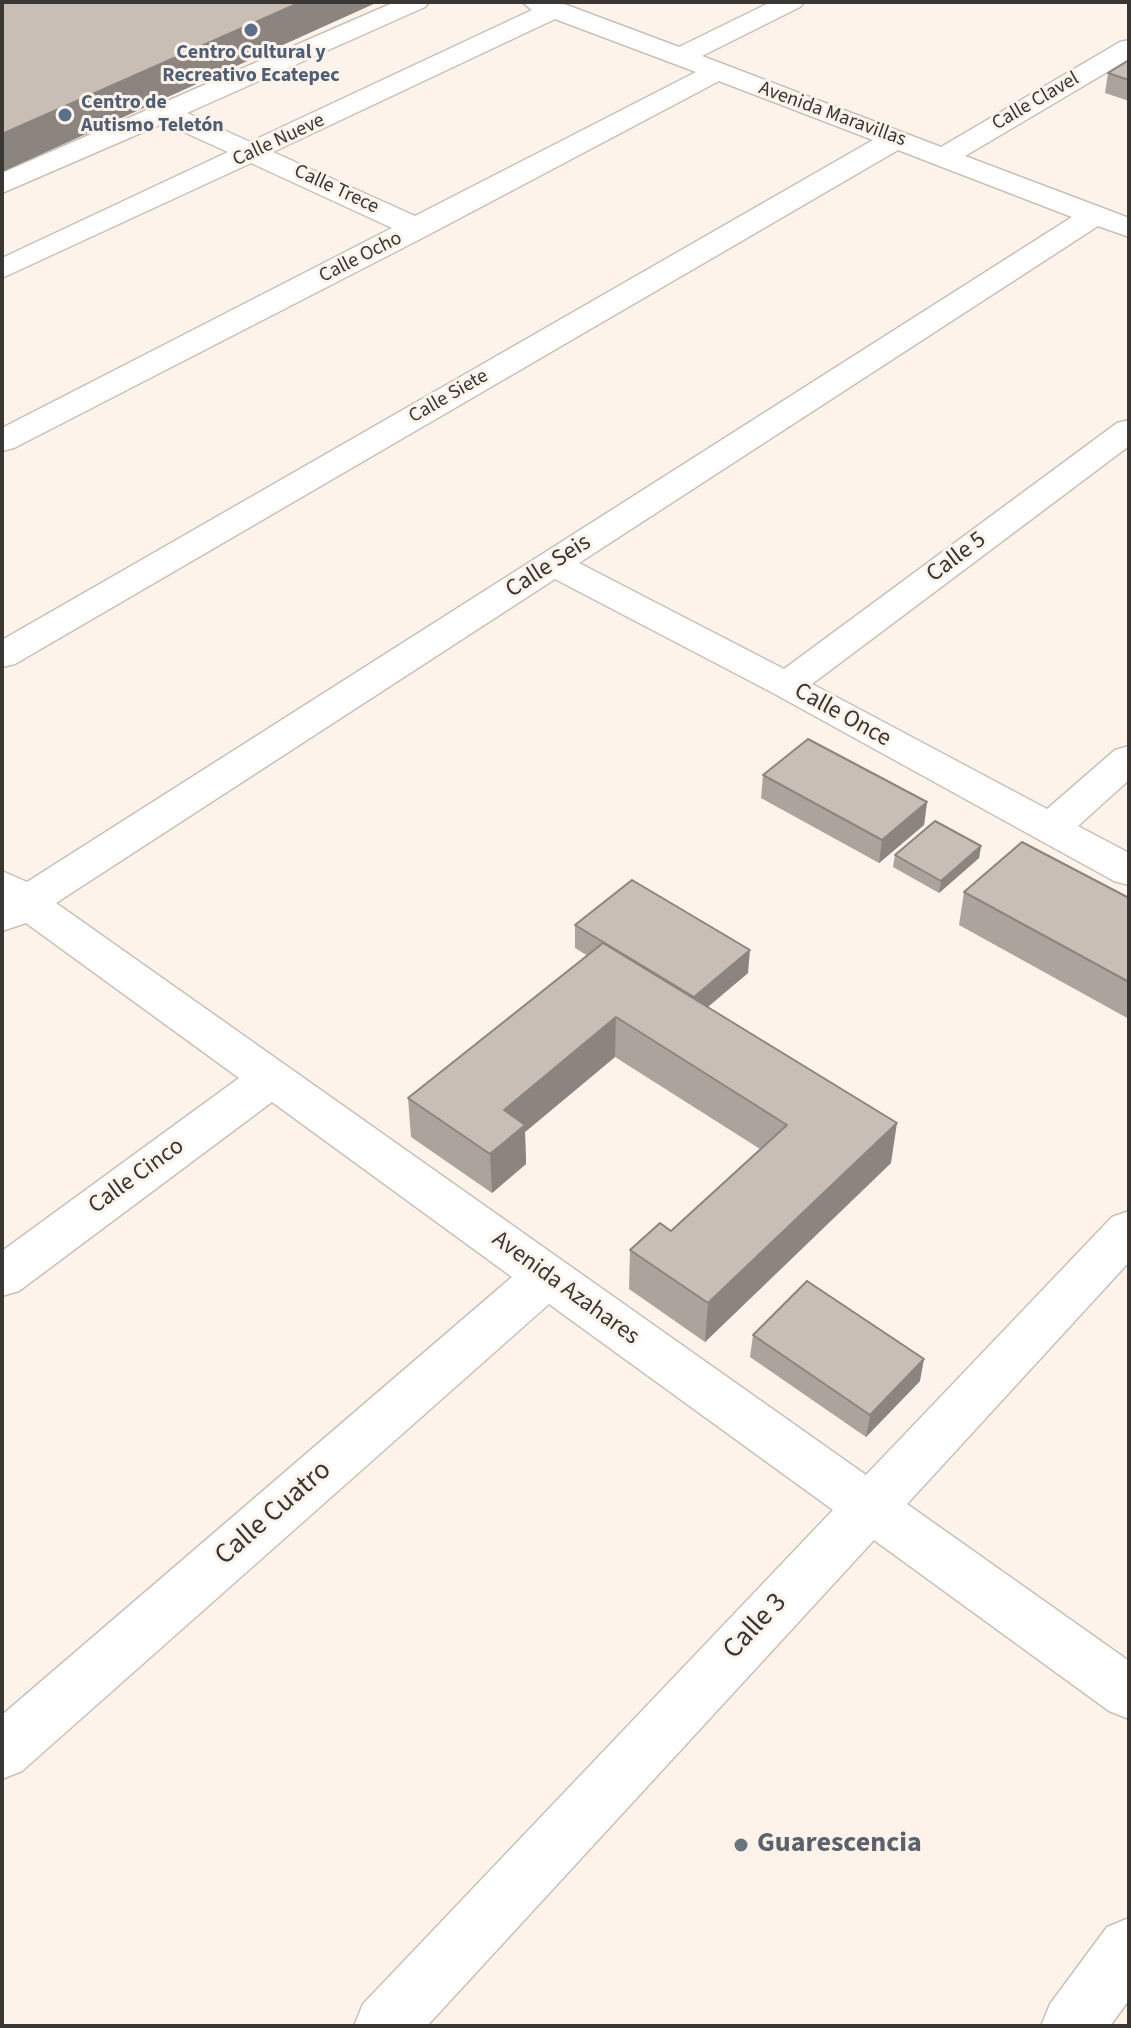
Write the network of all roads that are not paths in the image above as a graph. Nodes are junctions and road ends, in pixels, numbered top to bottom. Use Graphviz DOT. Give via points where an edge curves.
graph roads {
  1 [pos="416,2"];
  2 [pos="791,2"];
  3 [pos="545,6"];
  4 [pos="1129,48"];
  5 [pos="680,57"];
  6 [pos="717,72"];
  7 [pos="165,113"];
  8 [pos="896,139"];
  9 [pos="255,152"];
  10 [pos="943,157"];
  11 [pos="2,184"];
  12 [pos="1095,215"];
  13 [pos="1129,228"];
  14 [pos="418,229"];
  15 [pos="2,269"];
  16 [pos="1129,430"];
  17 [pos="2,441"];
  18 [pos="554,564"];
  19 [pos="2,656"];
  20 [pos="786,685"];
  21 [pos="1129,759"];
  22 [pos="1050,829"];
  23 [pos="1129,871"];
  24 [pos="10,902"];
  25 [pos="272,1078"];
  26 [pos="1129,1230"];
  27 [pos="547,1276"];
  28 [pos="2,1277"];
  29 [pos="868,1507"];
  30 [pos="1129,1693"];
  31 [pos="2,1752"];
  32 [pos="1129,1949"];
  33 [pos="385,2026"];
  34 [pos="1072,2026"];
  1 -- 7 [label="street"];
  2 -- 5 [label="street"];
  3 -- 5 [label="street, Avenida Maravillas"];
  3 -- 9 [label="street, Calle Nueve"];
  4 -- 10 [label="street, Calle Clavel"];
  5 -- 6 [label="street, Avenida Maravillas"];
  6 -- 8 [label="street, Avenida Maravillas"];
  6 -- 14 [label="street, Calle Ocho"];
  7 -- 9 [label="street, Calle Trece"];
  7 -- 11 [label="street"];
  8 -- 10 [label="street, Avenida Maravillas"];
  8 -- 19 [label="street, Calle Siete"];
  9 -- 14 [label="street, Calle Trece"];
  9 -- 15 [label="street, Calle Nueve"];
  10 -- 12 [label="street, Avenida Maravillas"];
  12 -- 13 [label="street, Avenida Maravillas"];
  12 -- 18 [label="street, Calle Seis"];
  14 -- 17 [label="street, Calle Ocho"];
  16 -- 20 [label="street, Calle 5"];
  18 -- 20 [label="street, Calle Once"];
  18 -- 24 [label="street, Calle Seis"];
  20 -- 22 [label="street, Calle Once"];
  21 -- 22 [label="street"];
  22 -- 23 [label="street, Calle Once"];
  24 -- 25 [label="street, Avenida Azahares"];
  25 -- 27 [label="street, Avenida Azahares"];
  25 -- 28 [label="street, Calle Cinco"];
  26 -- 29 [label="street, Calle 3"];
  27 -- 29 [label="street, Avenida Azahares"];
  27 -- 31 [label="street, Calle Cuatro"];
  29 -- 30 [label="street, Avenida Azahares"];
  29 -- 33 [label="street, Calle 3"];
  32 -- 34 [label="street"];
}
